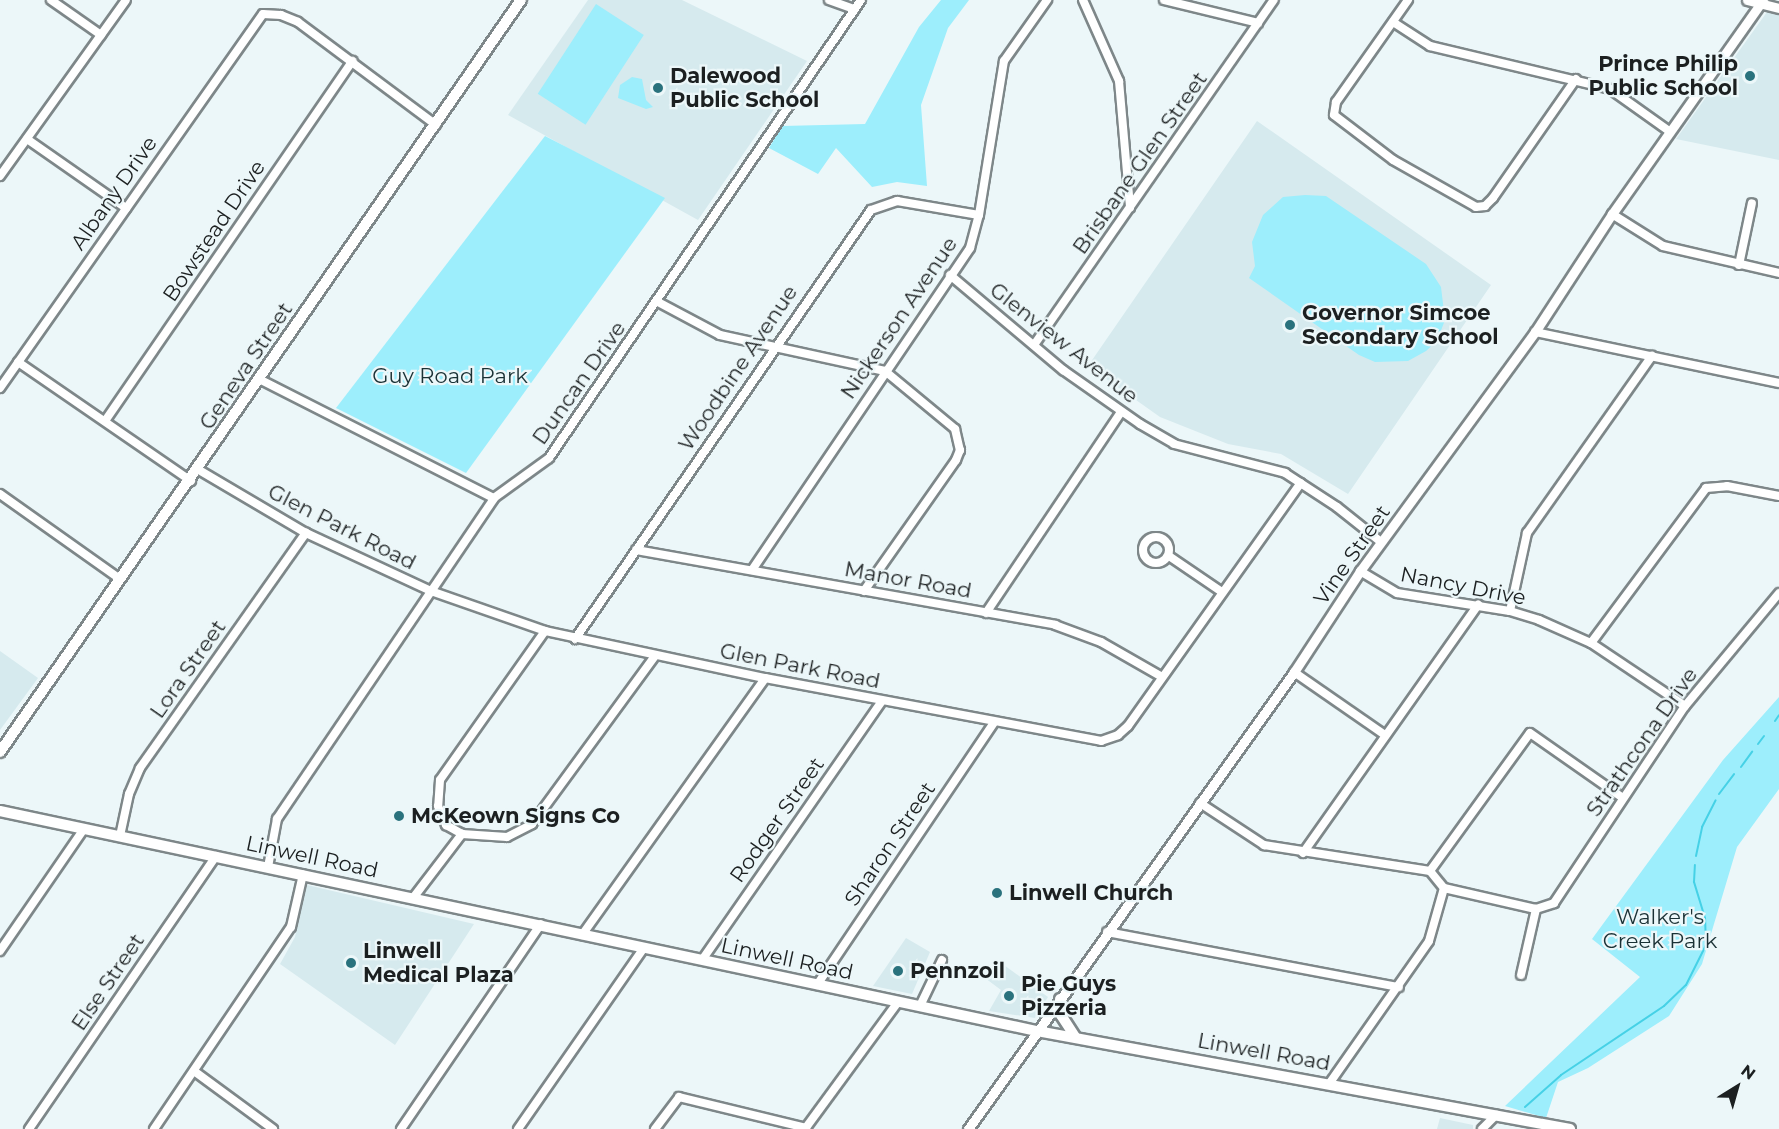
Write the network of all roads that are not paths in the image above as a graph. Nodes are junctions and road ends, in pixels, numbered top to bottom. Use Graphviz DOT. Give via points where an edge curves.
graph roads {
  1 [pos="51,0"];
  2 [pos="126,0"];
  3 [pos="521,0"];
  4 [pos="830,0"];
  5 [pos="861,0"];
  6 [pos="1047,0"];
  7 [pos="1083,0"];
  8 [pos="1164,0"];
  9 [pos="1274,0"];
  10 [pos="1408,0"];
  11 [pos="1747,0"];
  12 [pos="1761,2"];
  13 [pos="1779,8"];
  14 [pos="854,9"];
  15 [pos="1393,22"];
  16 [pos="1258,23"];
  17 [pos="101,35"];
  18 [pos="352,62"];
  19 [pos="1576,80"];
  20 [pos="436,125"];
  21 [pos="1669,131"];
  22 [pos="27,139"];
  23 [pos="0,176"];
  24 [pos="1752,203"];
  25 [pos="126,208"];
  26 [pos="1130,208"];
  27 [pos="1612,214"];
  28 [pos="979,215"];
  29 [pos="1739,265"];
  30 [pos="1779,273"];
  31 [pos="950,275"];
  32 [pos="658,302"];
  33 [pos="1535,332"];
  34 [pos="776,344"];
  35 [pos="1034,345"];
  36 [pos="1652,356"];
  37 [pos="18,362"];
  38 [pos="885,371"];
  39 [pos="261,380"];
  40 [pos="1779,383"];
  41 [pos="0,388"];
  42 [pos="1120,412"];
  43 [pos="105,421"];
  44 [pos="199,470"];
  45 [pos="190,481"];
  46 [pos="1301,483"];
  47 [pos="0,494"];
  48 [pos="1779,496"];
  49 [pos="494,498"];
  50 [pos="306,533"];
  51 [pos="1381,542"];
  52 [pos="636,549"];
  53 [pos="1169,555"];
  54 [pos="752,570"];
  55 [pos="1360,571"];
  56 [pos="120,579"];
  57 [pos="431,591"];
  58 [pos="864,591"];
  59 [pos="1222,592"];
  60 [pos="1779,592"];
  61 [pos="1478,605"];
  62 [pos="1510,611"];
  63 [pos="986,613"];
  64 [pos="545,631"];
  65 [pos="575,639"];
  66 [pos="1591,643"];
  67 [pos="655,656"];
  68 [pos="1294,672"];
  69 [pos="1162,677"];
  70 [pos="765,678"];
  71 [pos="882,701"];
  72 [pos="1685,706"];
  73 [pos="994,723"];
  74 [pos="1385,735"];
  75 [pos="0,752"];
  76 [pos="1623,798"];
  77 [pos="1200,803"];
  78 [pos="0,811"];
  79 [pos="84,829"];
  80 [pos="462,834"];
  81 [pos="120,836"];
  82 [pos="1303,854"];
  83 [pos="216,856"];
  84 [pos="268,867"];
  85 [pos="1430,871"];
  86 [pos="303,874"];
  87 [pos="1444,888"];
  88 [pos="413,898"];
  89 [pos="1536,909"];
  90 [pos="541,924"];
  91 [pos="1107,932"];
  92 [pos="582,935"];
  93 [pos="644,948"];
  94 [pos="0,951"];
  95 [pos="702,960"];
  96 [pos="942,960"];
  97 [pos="1521,975"];
  98 [pos="817,985"];
  99 [pos="1399,987"];
  100 [pos="1060,999"];
  101 [pos="898,1002"];
  102 [pos="920,1006"];
  103 [pos="1037,1030"];
  104 [pos="1076,1038"];
  105 [pos="194,1071"];
  106 [pos="1329,1084"];
  107 [pos="1496,1116"];
  108 [pos="806,1128"];
  109 [pos="30,1129"];
  110 [pos="154,1129"];
  111 [pos="273,1129"];
  112 [pos="401,1129"];
  113 [pos="518,1129"];
  114 [pos="655,1129"];
  115 [pos="968,1129"];
  116 [pos="1482,1129"];
  117 [pos="1570,1129"];
  1 -- 17 [label="street"];
  2 -- 17 [label="street"];
  3 -- 20 [label="main road, Geneva Street"];
  4 -- 14 [label="street"];
  5 -- 14 [label="street, Duncan Drive"];
  6 -- 28 [label="street, Nickerson Avenue" via="1004,62"];
  7 -- 26 [label="street" via="1119,81"];
  8 -- 16 [label="street"];
  9 -- 16 [label="street, Brisbane Glen Street"];
  10 -- 15 [label="street"];
  11 -- 12 [label="street"];
  12 -- 13 [label="street"];
  12 -- 21 [label="street, Vine Street"];
  14 -- 32 [label="street, Duncan Drive"];
  15 -- 19 [label="street" via="1430,46"];
  15 -- 19 [label="street" via="1336,102 1334,115 1393,160 1476,207 1485,206 1493,198"];
  16 -- 26 [label="street, Brisbane Glen Street"];
  17 -- 22 [label="street"];
  18 -- 20 [label="street"];
  18 -- 25 [label="street, Albany Drive" via="298,22 281,15 263,14"];
  18 -- 43 [label="street, Bowstead Drive"];
  19 -- 21 [label="street" via="1610,89"];
  20 -- 39 [label="main road, Geneva Street"];
  21 -- 27 [label="street, Vine Street"];
  22 -- 23 [label="street"];
  22 -- 25 [label="street"];
  24 -- 29 [label="street"];
  25 -- 37 [label="street, Albany Drive"];
  26 -- 35 [label="street, Brisbane Glen Street"];
  27 -- 29 [label="street" via="1663,246"];
  27 -- 33 [label="street, Vine Street"];
  28 -- 31 [label="street, Nickerson Avenue" via="970,248"];
  28 -- 34 [label="street, Woodbine Avenue" via="897,201 871,210"];
  29 -- 30 [label="street"];
  31 -- 35 [label="street, Glenview Avenue"];
  31 -- 38 [label="street, Nickerson Avenue"];
  32 -- 34 [label="street" via="720,335"];
  32 -- 49 [label="street, Duncan Drive" via="549,458"];
  33 -- 36 [label="street"];
  33 -- 51 [label="street, Vine Street"];
  34 -- 38 [label="street"];
  34 -- 52 [label="street, Woodbine Avenue"];
  35 -- 42 [label="street, Glenview Avenue"];
  36 -- 40 [label="street"];
  36 -- 62 [label="street" via="1527,533"];
  37 -- 41 [label="street, Albany Drive"];
  37 -- 43 [label="street"];
  38 -- 54 [label="street, Nickerson Avenue"];
  38 -- 58 [label="street" via="947,420 955,429 960,450"];
  39 -- 44 [label="main road, Geneva Street"];
  39 -- 49 [label="street"];
  42 -- 46 [label="street, Glenview Avenue" via="1174,444 1264,465"];
  42 -- 63 [label="street"];
  43 -- 45 [label="street"];
  44 -- 45 [label="main road, Geneva Street"];
  44 -- 50 [label="street, Glen Park Road"];
  45 -- 56 [label="main road, Geneva Street"];
  46 -- 51 [label="street, Glenview Avenue"];
  46 -- 59 [label="street, Glen Park Road"];
  47 -- 56 [label="street"];
  48 -- 66 [label="street" via="1727,486 1706,488"];
  49 -- 57 [label="street, Duncan Drive"];
  50 -- 57 [label="street, Glen Park Road"];
  50 -- 81 [label="street, Lora Street" via="140,768 129,794"];
  51 -- 55 [label="street, Vine Street"];
  52 -- 54 [label="street, Manor Road"];
  52 -- 65 [label="street, Woodbine Avenue"];
  53 -- 59 [label="street"];
  54 -- 58 [label="street, Manor Road"];
  55 -- 61 [label="street, Nancy Drive" via="1397,593"];
  55 -- 68 [label="street, Vine Street"];
  56 -- 75 [label="main road, Geneva Street"];
  57 -- 64 [label="street, Glen Park Road"];
  57 -- 84 [label="street, Duncan Drive" via="277,819"];
  58 -- 63 [label="street, Manor Road"];
  59 -- 69 [label="street, Glen Park Road"];
  60 -- 72 [label="street, Strathcona Drive"];
  61 -- 62 [label="street, Nancy Drive"];
  61 -- 74 [label="street"];
  62 -- 66 [label="street, Nancy Drive"];
  63 -- 69 [label="street, Manor Road" via="1074,631 1124,653"];
  64 -- 65 [label="street, Glen Park Road"];
  64 -- 80 [label="street" via="440,780 438,806 446,825"];
  65 -- 67 [label="street, Glen Park Road"];
  66 -- 72 [label="street, Nancy Drive"];
  67 -- 70 [label="street, Glen Park Road"];
  67 -- 80 [label="street" via="532,824 507,837"];
  68 -- 74 [label="street"];
  68 -- 77 [label="street, Vine Street"];
  69 -- 73 [label="street, Glen Park Road" via="1128,726 1118,735 1101,741"];
  70 -- 71 [label="street, Glen Park Road"];
  70 -- 92 [label="street"];
  71 -- 73 [label="street, Glen Park Road"];
  71 -- 95 [label="street, Rodger Street"];
  72 -- 76 [label="street, Strathcona Drive"];
  73 -- 98 [label="street, Sharon Street"];
  74 -- 82 [label="street"];
  76 -- 85 [label="street" via="1530,733"];
  76 -- 89 [label="street, Strathcona Drive" via="1554,903"];
  77 -- 82 [label="street" via="1264,846"];
  77 -- 91 [label="street, Vine Street"];
  78 -- 79 [label="main road, Linwell Road"];
  79 -- 81 [label="main road, Linwell Road"];
  79 -- 94 [label="street"];
  80 -- 88 [label="street"];
  81 -- 83 [label="main road, Linwell Road"];
  82 -- 85 [label="street"];
  83 -- 84 [label="main road, Linwell Road"];
  83 -- 109 [label="street, Else Street"];
  84 -- 86 [label="main road, Linwell Road"];
  85 -- 87 [label="street"];
  86 -- 88 [label="main road, Linwell Road"];
  86 -- 105 [label="street" via="291,927"];
  87 -- 89 [label="street"];
  87 -- 99 [label="street" via="1429,941"];
  88 -- 90 [label="main road, Linwell Road"];
  89 -- 97 [label="street"];
  90 -- 92 [label="main road, Linwell Road"];
  90 -- 112 [label="street"];
  91 -- 99 [label="street"];
  91 -- 100 [label="street, Vine Street"];
  92 -- 93 [label="main road, Linwell Road"];
  93 -- 95 [label="main road, Linwell Road"];
  93 -- 113 [label="street"];
  95 -- 98 [label="main road, Linwell Road"];
  96 -- 102 [label="street"];
  98 -- 101 [label="main road, Linwell Road"];
  99 -- 106 [label="street"];
  100 -- 103 [label="street, Vine Street"];
  100 -- 104 [label="main road" via="1061,1015"];
  101 -- 102 [label="main road, Linwell Road"];
  101 -- 108 [label="street"];
  102 -- 103 [label="main road, Linwell Road"];
  103 -- 104 [label="main road, Linwell Road"];
  103 -- 115 [label="street, Vine Street"];
  104 -- 106 [label="main road, Linwell Road"];
  105 -- 110 [label="street"];
  105 -- 111 [label="street"];
  106 -- 107 [label="main road, Linwell Road"];
  107 -- 116 [label="street"];
  107 -- 117 [label="main road, Linwell Road"];
  108 -- 114 [label="street" via="679,1097"];
}
